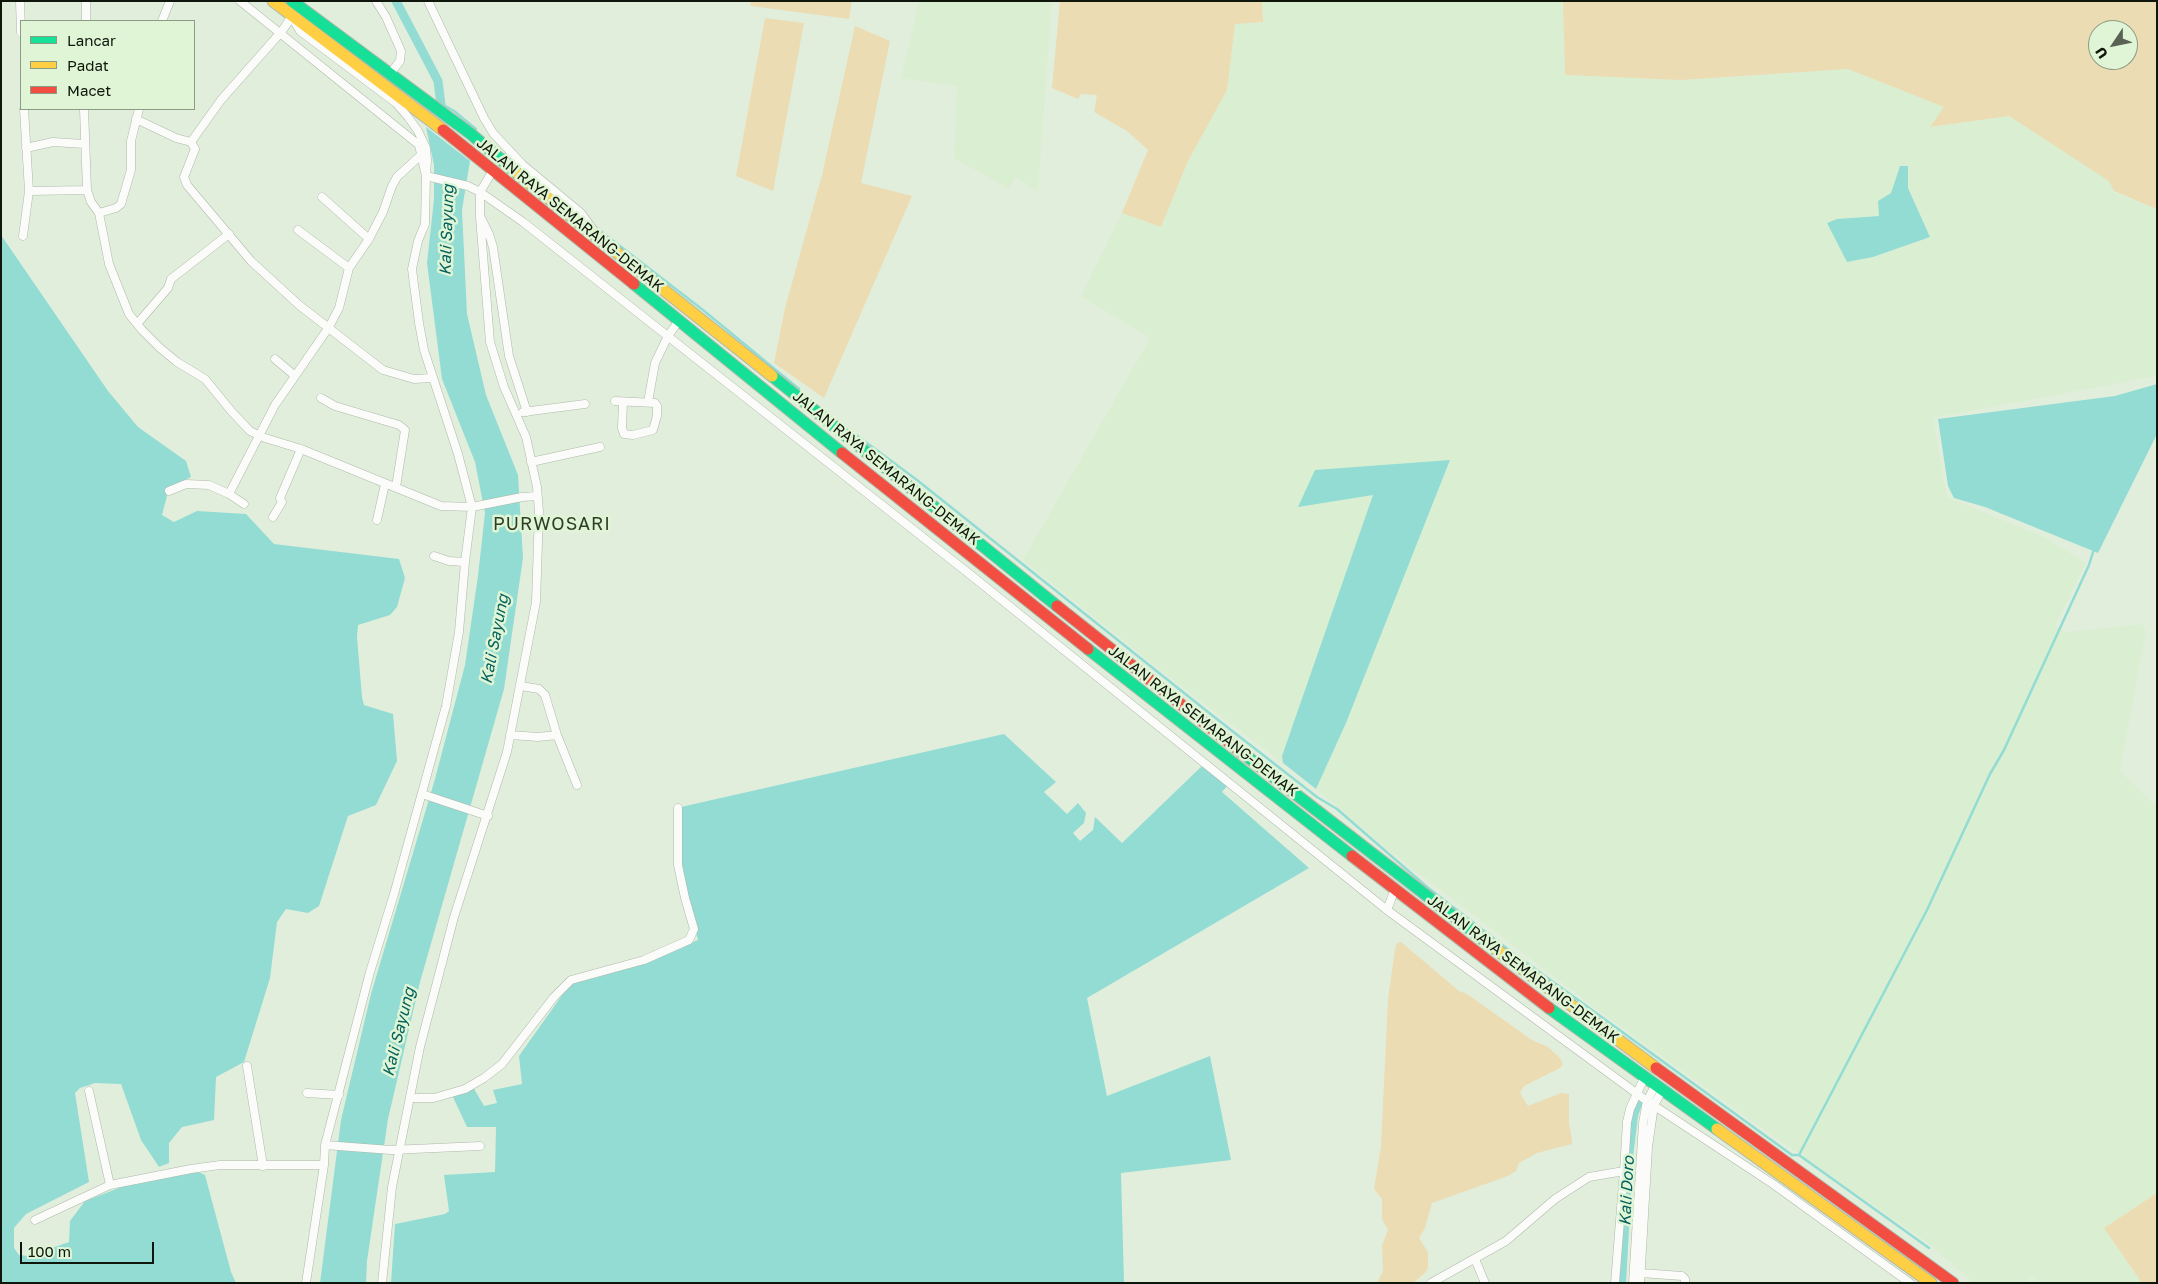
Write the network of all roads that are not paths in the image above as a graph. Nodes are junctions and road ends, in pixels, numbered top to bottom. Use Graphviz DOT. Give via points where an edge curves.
graph roads {
  1 [pos="20,1"];
  2 [pos="86,1"];
  3 [pos="170,1"];
  4 [pos="240,1"];
  5 [pos="273,1"];
  6 [pos="292,1"];
  7 [pos="376,1"];
  8 [pos="428,1"];
  9 [pos="291,17"];
  10 [pos="21,20"];
  11 [pos="86,20"];
  12 [pos="162,20"];
  13 [pos="281,32"];
  14 [pos="360,72"];
  15 [pos="341,73"];
  16 [pos="390,74"];
  17 [pos="24,110"];
  18 [pos="84,110"];
  19 [pos="139,110"];
  20 [pos="136,118"];
  21 [pos="191,142"];
  22 [pos="84,144"];
  23 [pos="26,148"];
  24 [pos="423,152"];
  25 [pos="492,172"];
  26 [pos="429,176"];
  27 [pos="87,190"];
  28 [pos="29,191"];
  29 [pos="480,192"];
  30 [pos="322,197"];
  31 [pos="99,213"];
  32 [pos="480,217"];
  33 [pos="298,230"];
  34 [pos="229,234"];
  35 [pos="23,236"];
  36 [pos="369,239"];
  37 [pos="598,239"];
  38 [pos="349,268"];
  39 [pos="137,324"];
  40 [pos="328,328"];
  41 [pos="673,329"];
  42 [pos="275,359"];
  43 [pos="294,375"];
  44 [pos="432,378"];
  45 [pos="321,398"];
  46 [pos="648,402"];
  47 [pos="585,404"];
  48 [pos="527,412"];
  49 [pos="516,413"];
  50 [pos="260,436"];
  51 [pos="600,447"];
  52 [pos="301,449"];
  53 [pos="531,462"];
  54 [pos="385,484"];
  55 [pos="396,487"];
  56 [pos="910,488"];
  57 [pos="169,490"];
  58 [pos="229,494"];
  59 [pos="537,496"];
  60 [pos="901,501"];
  61 [pos="244,504"];
  62 [pos="476,506"];
  63 [pos="273,517"];
  64 [pos="376,520"];
  65 [pos="434,556"];
  66 [pos="465,562"];
  67 [pos="521,686"];
  68 [pos="510,735"];
  69 [pos="557,735"];
  70 [pos="577,785"];
  71 [pos="424,794"];
  72 [pos="678,808"];
  73 [pos="486,815"];
  74 [pos="1395,889"];
  75 [pos="1387,910"];
  76 [pos="247,1066"];
  77 [pos="1645,1076"];
  78 [pos="1670,1078"];
  79 [pos="1659,1087"];
  80 [pos="89,1091"];
  81 [pos="307,1093"];
  82 [pos="1637,1093"];
  83 [pos="339,1095"];
  84 [pos="410,1098"];
  85 [pos="1651,1103"];
  86 [pos="325,1144"];
  87 [pos="480,1146"];
  88 [pos="400,1149"];
  89 [pos="324,1165"];
  90 [pos="263,1166"];
  91 [pos="1624,1171"];
  92 [pos="110,1185"];
  93 [pos="1622,1193"];
  94 [pos="1636,1193"];
  95 [pos="35,1220"];
  96 [pos="1475,1259"];
  97 [pos="1634,1277"];
  98 [pos="1617,1278"];
  99 [pos="306,1283"];
  100 [pos="382,1283"];
  101 [pos="1430,1283"];
  102 [pos="1485,1283"];
  103 [pos="1640,1283"];
  104 [pos="1684,1283"];
  105 [pos="1910,1283"];
  106 [pos="1931,1283"];
  107 [pos="1953,1283"];
  1 -- 10 [label="street"];
  2 -- 11 [label="street"];
  3 -- 12 [label="street"];
  4 -- 13 [label="street"];
  5 -- 9 [label="highway, JALAN RAYA SEMARANG-DEMAK"];
  6 -- 16 [label="highway, JALAN RAYA SEMARANG-DEMAK"];
  7 -- 16 [label="street" via="401,52 400,61"];
  8 -- 37 [label="street" via="493,133 524,165 581,213"];
  9 -- 13 [label="street"];
  9 -- 14 [label="highway, JALAN RAYA SEMARANG-DEMAK"];
  9 -- 15 [label="street" via="300,31"];
  13 -- 15 [label="street"];
  13 -- 21 [label="street" via="221,100"];
  14 -- 15 [label="street"];
  14 -- 24 [label="street" via="396,104 418,131"];
  14 -- 25 [label="highway, JALAN RAYA SEMARANG-DEMAK" via="416,108"];
  15 -- 24 [label="street"];
  16 -- 37 [label="highway, JALAN RAYA SEMARANG-DEMAK" via="471,134"];
  17 -- 23 [label="street"];
  18 -- 22 [label="street"];
  19 -- 20 [label="street"];
  20 -- 21 [label="street"];
  20 -- 31 [label="street" via="131,141 131,170 121,204"];
  21 -- 34 [label="street" via="195,149 184,177 187,185"];
  22 -- 23 [label="street" via="53,142"];
  22 -- 27 [label="street"];
  23 -- 28 [label="street"];
  24 -- 26 [label="street"];
  24 -- 36 [label="street" via="395,181"];
  25 -- 29 [label="street"];
  25 -- 41 [label="highway, JALAN RAYA SEMARANG-DEMAK"];
  26 -- 29 [label="street"];
  26 -- 44 [label="street" via="425,224 412,269 424,350"];
  27 -- 28 [label="street"];
  27 -- 31 [label="street"];
  28 -- 35 [label="street"];
  29 -- 32 [label="street"];
  29 -- 41 [label="street"];
  30 -- 36 [label="street"];
  31 -- 39 [label="street" via="109,264 129,314"];
  32 -- 48 [label="street" via="493,247 509,356"];
  32 -- 49 [label="street" via="490,342"];
  33 -- 38 [label="street"];
  34 -- 39 [label="street" via="171,280 168,288"];
  34 -- 40 [label="street" via="277,286"];
  36 -- 38 [label="street"];
  37 -- 56 [label="highway, JALAN RAYA SEMARANG-DEMAK"];
  38 -- 40 [label="street" via="339,308"];
  39 -- 50 [label="street" via="178,362 205,379 240,421"];
  40 -- 43 [label="street"];
  40 -- 44 [label="street" via="383,370 414,379"];
  41 -- 46 [label="street" via="653,370"];
  41 -- 60 [label="highway, JALAN RAYA SEMARANG-DEMAK"];
  41 -- 75 [label="street" via="1030,623"];
  42 -- 43 [label="street"];
  43 -- 50 [label="street"];
  44 -- 62 [label="street"];
  45 -- 55 [label="street" via="335,406 406,430"];
  46 -- 46 [label="street" via="619,402 622,428 627,436 655,428 657,406"];
  47 -- 48 [label="street"];
  48 -- 49 [label="street"];
  49 -- 53 [label="street" via="526,437"];
  50 -- 52 [label="street"];
  50 -- 58 [label="street"];
  51 -- 53 [label="street"];
  52 -- 54 [label="street"];
  52 -- 63 [label="street"];
  53 -- 59 [label="street"];
  54 -- 55 [label="street"];
  54 -- 64 [label="street"];
  55 -- 62 [label="street" via="441,506"];
  56 -- 60 [label="highway"];
  56 -- 78 [label="highway, JALAN RAYA SEMARANG-DEMAK" via="1230,744 1530,976"];
  57 -- 58 [label="street" via="200,483"];
  58 -- 61 [label="street"];
  59 -- 62 [label="street"];
  59 -- 67 [label="street" via="536,602"];
  60 -- 74 [label="highway, JALAN RAYA SEMARANG-DEMAK"];
  62 -- 66 [label="street"];
  65 -- 66 [label="street"];
  66 -- 71 [label="street" via="459,632 446,706"];
  67 -- 68 [label="street"];
  67 -- 69 [label="street" via="543,691"];
  68 -- 69 [label="street"];
  68 -- 73 [label="street"];
  69 -- 70 [label="street"];
  71 -- 73 [label="street"];
  71 -- 83 [label="street" via="370,972"];
  72 -- 84 [label="street" via="678,865 694,929 689,940 644,960 571,980 502,1064 484,1078 465,1090 434,1098"];
  73 -- 84 [label="street" via="452,926"];
  74 -- 75 [label="street"];
  74 -- 77 [label="highway, JALAN RAYA SEMARANG-DEMAK" via="1518,985"];
  75 -- 82 [label="street"];
  76 -- 90 [label="street"];
  77 -- 79 [label="highway, JALAN RAYA SEMARANG-DEMAK"];
  77 -- 82 [label="street"];
  78 -- 79 [label="highway"];
  78 -- 107 [label="highway, JALAN RAYA SEMARANG-DEMAK"];
  79 -- 85 [label="street"];
  79 -- 106 [label="highway, JALAN RAYA SEMARANG-DEMAK"];
  80 -- 92 [label="street"];
  81 -- 83 [label="street"];
  82 -- 85 [label="street"];
  82 -- 91 [label="street" via="1627,1122"];
  83 -- 86 [label="street"];
  84 -- 88 [label="street"];
  85 -- 94 [label="street" via="1643,1123"];
  85 -- 97 [label="street"];
  85 -- 105 [label="street" via="1773,1184"];
  86 -- 88 [label="street"];
  86 -- 89 [label="street"];
  87 -- 88 [label="street"];
  88 -- 100 [label="street" via="392,1187"];
  89 -- 90 [label="street"];
  89 -- 99 [label="street"];
  90 -- 92 [label="street" via="220,1165"];
  91 -- 93 [label="street"];
  91 -- 96 [label="street" via="1589,1178 1555,1199 1506,1241"];
  92 -- 95 [label="street"];
  93 -- 94 [label="street"];
  93 -- 98 [label="street"];
  94 -- 97 [label="street"];
  96 -- 101 [label="street"];
  96 -- 102 [label="street"];
  97 -- 98 [label="street"];
  97 -- 103 [label="street"];
  97 -- 104 [label="street" via="1682,1276"];
}
